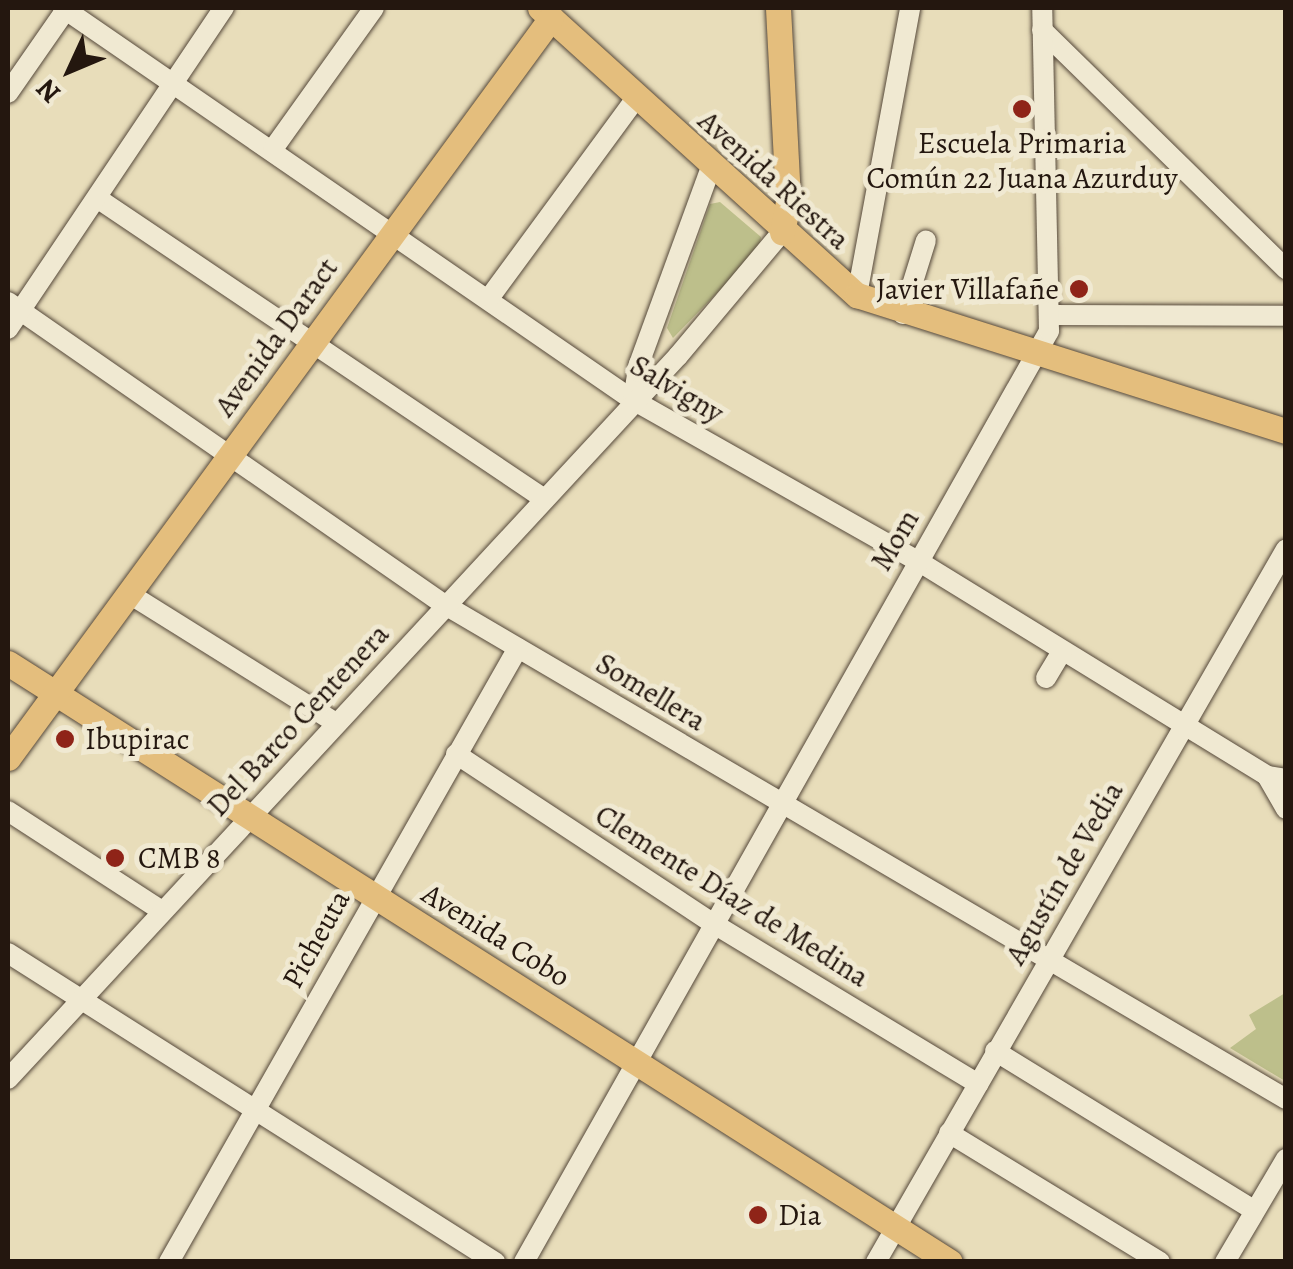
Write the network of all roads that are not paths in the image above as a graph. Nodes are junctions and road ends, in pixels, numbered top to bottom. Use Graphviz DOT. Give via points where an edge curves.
graph roads {
  1 [pos="65,8"];
  2 [pos="224,8"];
  3 [pos="374,8"];
  4 [pos="778,8"];
  5 [pos="910,8"];
  6 [pos="1042,8"];
  7 [pos="551,11"];
  8 [pos="1042,30"];
  9 [pos="174,83"];
  10 [pos="8,93"];
  11 [pos="636,98"];
  12 [pos="272,149"];
  13 [pos="710,167"];
  14 [pos="97,198"];
  15 [pos="394,231"];
  16 [pos="782,232"];
  17 [pos="926,240"];
  18 [pos="1286,268"];
  19 [pos="857,295"];
  20 [pos="490,297"];
  21 [pos="14,306"];
  22 [pos="903,314"];
  23 [pos="1050,316"];
  24 [pos="1286,316"];
  25 [pos="8,329"];
  26 [pos="314,340"];
  27 [pos="1038,354"];
  28 [pos="633,400"];
  29 [pos="1286,431"];
  30 [pos="230,454"];
  31 [pos="542,498"];
  32 [pos="1286,549"];
  33 [pos="918,560"];
  34 [pos="128,593"];
  35 [pos="445,604"];
  36 [pos="518,648"];
  37 [pos="1062,651"];
  38 [pos="8,663"];
  39 [pos="1046,678"];
  40 [pos="54,694"];
  41 [pos="336,723"];
  42 [pos="1183,726"];
  43 [pos="456,754"];
  44 [pos="8,758"];
  45 [pos="1276,777"];
  46 [pos="781,805"];
  47 [pos="1286,809"];
  48 [pos="8,811"];
  49 [pos="249,817"];
  50 [pos="375,897"];
  51 [pos="162,912"];
  52 [pos="714,924"];
  53 [pos="8,953"];
  54 [pos="1049,959"];
  55 [pos="80,1000"];
  56 [pos="996,1051"];
  57 [pos="636,1062"];
  58 [pos="8,1080"];
  59 [pos="978,1084"];
  60 [pos="1286,1099"];
  61 [pos="254,1110"];
  62 [pos="949,1133"];
  63 [pos="1286,1159"];
  64 [pos="1255,1211"];
  65 [pos="896,1227"];
  66 [pos="169,1262"];
  67 [pos="495,1262"];
  68 [pos="524,1262"];
  69 [pos="876,1262"];
  70 [pos="950,1262"];
  71 [pos="1160,1262"];
  72 [pos="1225,1262"];
  1 -- 9 [label="street, Salvigny"];
  1 -- 10 [label="street"];
  2 -- 9 [label="street"];
  3 -- 12 [label="street"];
  4 -- 16 [label="main road" via="788,202"];
  5 -- 19 [label="street"];
  6 -- 8 [label="street, Mom"];
  7 -- 11 [label="main road, Avenida Riestra"];
  7 -- 15 [label="main road, Avenida Daract"];
  8 -- 18 [label="street"];
  8 -- 23 [label="street, Mom"];
  9 -- 12 [label="street, Salvigny"];
  9 -- 14 [label="street"];
  11 -- 13 [label="main road, Avenida Riestra"];
  11 -- 20 [label="street"];
  12 -- 15 [label="street, Salvigny"];
  13 -- 16 [label="main road, Avenida Riestra"];
  13 -- 28 [label="street" via="639,364"];
  14 -- 21 [label="street"];
  14 -- 26 [label="street"];
  15 -- 20 [label="street, Salvigny"];
  15 -- 26 [label="main road, Avenida Daract"];
  16 -- 19 [label="main road, Avenida Riestra"];
  16 -- 28 [label="street, Del Barco Centenera"];
  17 -- 22 [label="street"];
  19 -- 22 [label="main road, Avenida Riestra"];
  20 -- 28 [label="street, Salvigny"];
  21 -- 25 [label="street"];
  21 -- 30 [label="street, Somellera"];
  22 -- 27 [label="main road, Avenida Riestra"];
  23 -- 24 [label="street"];
  23 -- 27 [label="street, Mom"];
  26 -- 30 [label="main road, Avenida Daract"];
  26 -- 31 [label="street"];
  27 -- 29 [label="main road, Avenida Riestra"];
  27 -- 33 [label="street, Mom"];
  28 -- 31 [label="street, Del Barco Centenera"];
  28 -- 33 [label="street, Salvigny"];
  30 -- 34 [label="main road, Avenida Daract"];
  30 -- 35 [label="street, Somellera"];
  31 -- 35 [label="street, Del Barco Centenera"];
  32 -- 42 [label="street, Agustín de Vedia"];
  33 -- 37 [label="street, Salvigny"];
  33 -- 46 [label="street, Mom"];
  34 -- 40 [label="main road, Avenida Daract"];
  34 -- 41 [label="street"];
  35 -- 36 [label="street, Somellera"];
  35 -- 41 [label="street, Del Barco Centenera"];
  36 -- 43 [label="street, Picheuta"];
  36 -- 46 [label="street, Somellera"];
  37 -- 39 [label="street"];
  37 -- 42 [label="street, Salvigny"];
  38 -- 40 [label="main road, Avenida Cobo"];
  40 -- 44 [label="main road, Avenida Daract"];
  40 -- 49 [label="main road, Avenida Cobo"];
  41 -- 49 [label="street, Del Barco Centenera"];
  42 -- 45 [label="street, Salvigny"];
  42 -- 54 [label="street, Agustín de Vedia"];
  43 -- 50 [label="street, Picheuta"];
  43 -- 52 [label="street, Clemente Díaz de Medina"];
  45 -- 47 [label="street"];
  46 -- 52 [label="street, Mom"];
  46 -- 54 [label="street, Somellera"];
  48 -- 51 [label="street"];
  49 -- 50 [label="main road, Avenida Cobo"];
  49 -- 51 [label="street, Del Barco Centenera"];
  50 -- 57 [label="main road, Avenida Cobo"];
  50 -- 61 [label="street, Picheuta"];
  51 -- 55 [label="street, Del Barco Centenera"];
  52 -- 57 [label="street, Mom"];
  52 -- 59 [label="street, Clemente Díaz de Medina"];
  53 -- 55 [label="street"];
  54 -- 56 [label="street, Agustín de Vedia"];
  54 -- 60 [label="street, Somellera"];
  55 -- 58 [label="street, Del Barco Centenera"];
  55 -- 61 [label="street"];
  56 -- 59 [label="street, Agustín de Vedia"];
  56 -- 64 [label="street"];
  57 -- 65 [label="main road, Avenida Cobo"];
  57 -- 68 [label="street, Mom"];
  59 -- 62 [label="street, Agustín de Vedia"];
  61 -- 66 [label="street, Picheuta"];
  61 -- 67 [label="street"];
  62 -- 65 [label="street, Agustín de Vedia"];
  62 -- 71 [label="street"];
  63 -- 64 [label="street"];
  64 -- 72 [label="street"];
  65 -- 69 [label="street, Agustín de Vedia"];
  65 -- 70 [label="main road, Avenida Cobo"];
}
